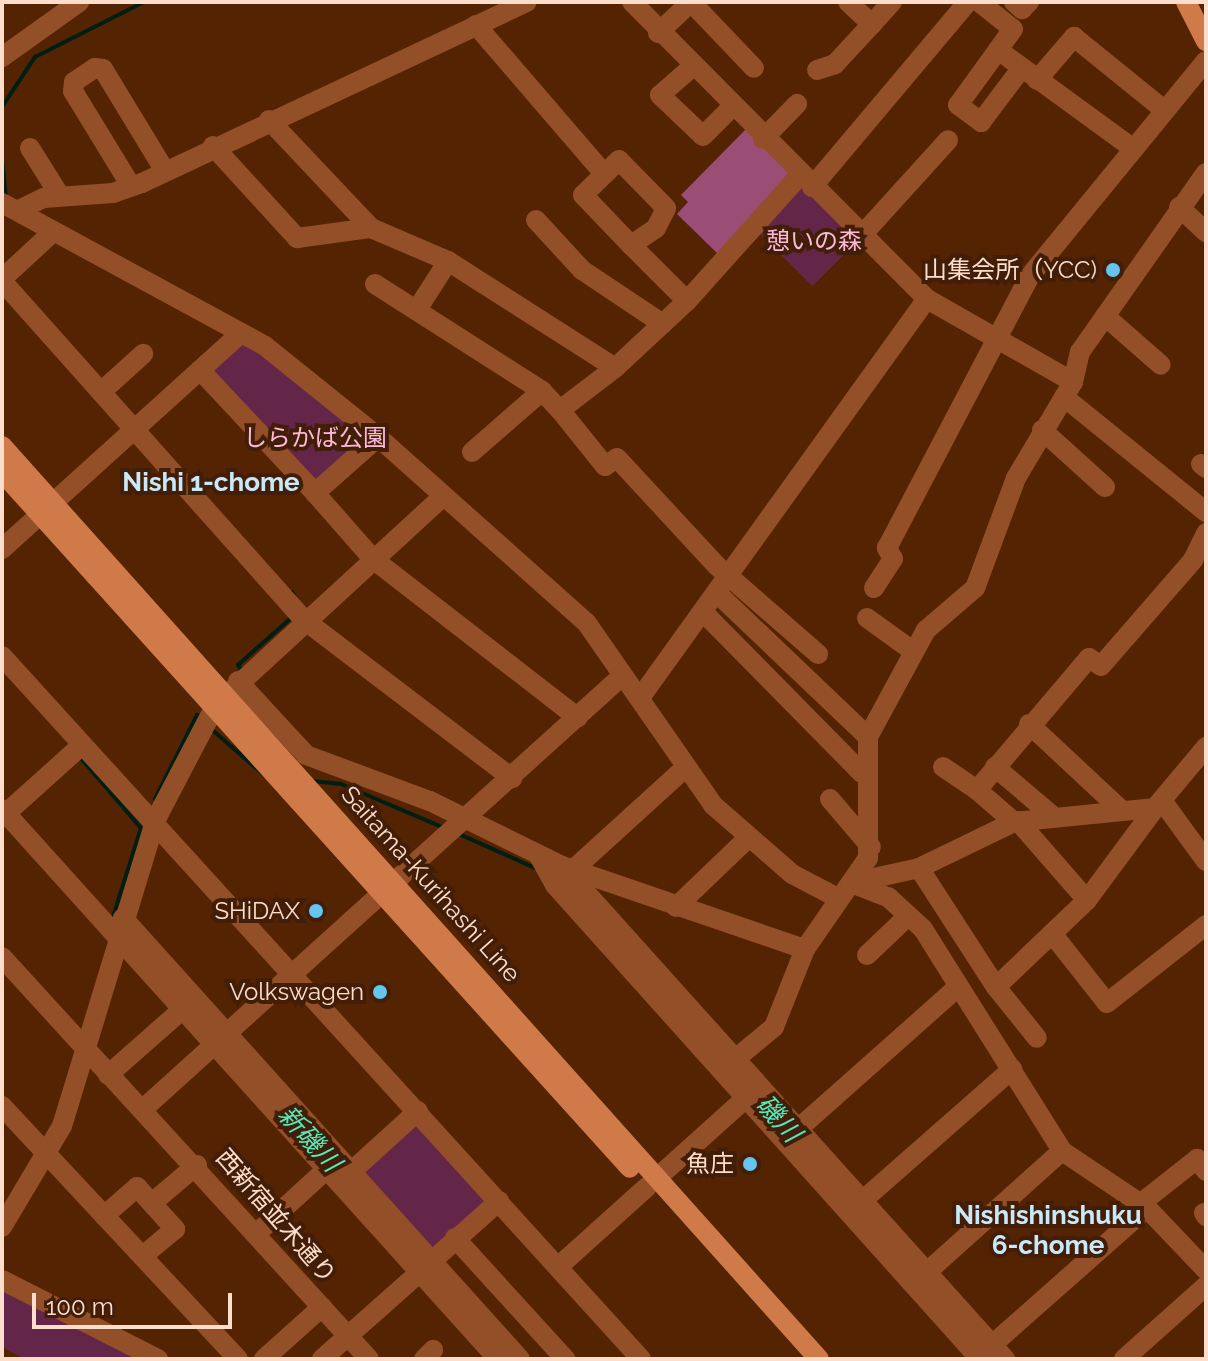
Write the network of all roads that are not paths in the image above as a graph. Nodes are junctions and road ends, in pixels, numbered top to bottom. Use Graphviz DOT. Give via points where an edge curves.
graph roads {
  1 [pos="527,2"];
  2 [pos="632,2"];
  3 [pos="848,2"];
  4 [pos="892,2"];
  5 [pos="968,2"];
  6 [pos="979,2"];
  7 [pos="1014,2"];
  8 [pos="1029,2"];
  9 [pos="1186,2"];
  10 [pos="71,4"];
  11 [pos="872,24"];
  12 [pos="476,25"];
  13 [pos="658,33"];
  14 [pos="1206,41"];
  15 [pos="998,50"];
  16 [pos="2,57"];
  17 [pos="1206,61"];
  18 [pos="691,68"];
  19 [pos="754,68"];
  20 [pos="817,70"];
  21 [pos="1029,75"];
  22 [pos="797,104"];
  23 [pos="731,108"];
  24 [pos="1164,110"];
  25 [pos="269,120"];
  26 [pos="763,139"];
  27 [pos="948,140"];
  28 [pos="213,146"];
  29 [pos="30,148"];
  30 [pos="1134,149"];
  31 [pos="165,171"];
  32 [pos="604,174"];
  33 [pos="1205,176"];
  34 [pos="806,181"];
  35 [pos="131,186"];
  36 [pos="60,196"];
  37 [pos="12,206"];
  38 [pos="1179,207"];
  39 [pos="536,220"];
  40 [pos="371,228"];
  41 [pos="1206,232"];
  42 [pos="52,233"];
  43 [pos="862,235"];
  44 [pos="631,245"];
  45 [pos="448,261"];
  46 [pos="2,280"];
  47 [pos="375,284"];
  48 [pos="927,299"];
  49 [pos="687,301"];
  50 [pos="418,308"];
  51 [pos="1105,316"];
  52 [pos="663,324"];
  53 [pos="239,335"];
  54 [pos="998,340"];
  55 [pos="143,354"];
  56 [pos="1161,365"];
  57 [pos="615,368"];
  58 [pos="200,370"];
  59 [pos="1068,389"];
  60 [pos="542,391"];
  61 [pos="101,392"];
  62 [pos="560,410"];
  63 [pos="135,430"];
  64 [pos="1042,430"];
  65 [pos="378,437"];
  66 [pos="2,446"];
  67 [pos="472,452"];
  68 [pos="2,472"];
  69 [pos="1105,487"];
  70 [pos="315,493"];
  71 [pos="442,497"];
  72 [pos="47,508"];
  73 [pos="1206,512"];
  74 [pos="1206,533"];
  75 [pos="2,549"];
  76 [pos="373,559"];
  77 [pos="1199,566"];
  78 [pos="731,575"];
  79 [pos="874,588"];
  80 [pos="718,594"];
  81 [pos="704,613"];
  82 [pos="867,618"];
  83 [pos="303,619"];
  84 [pos="913,651"];
  85 [pos="818,654"];
  86 [pos="2,656"];
  87 [pos="622,676"];
  88 [pos="226,694"];
  89 [pos="640,698"];
  90 [pos="578,718"];
  91 [pos="1029,724"];
  92 [pos="868,737"];
  93 [pos="82,745"];
  94 [pos="1206,747"];
  95 [pos="686,767"];
  96 [pos="943,767"];
  97 [pos="995,767"];
  98 [pos="862,773"];
  99 [pos="512,778"];
  100 [pos="977,790"];
  101 [pos="830,799"];
  102 [pos="1159,805"];
  103 [pos="1120,809"];
  104 [pos="3,814"];
  105 [pos="1054,817"];
  106 [pos="155,821"];
  107 [pos="462,822"];
  108 [pos="1016,822"];
  109 [pos="747,839"];
  110 [pos="871,847"];
  111 [pos="539,856"];
  112 [pos="1206,861"];
  113 [pos="569,867"];
  114 [pos="919,868"];
  115 [pos="388,889"];
  116 [pos="845,890"];
  117 [pos="1087,900"];
  118 [pos="676,907"];
  119 [pos="908,916"];
  120 [pos="1206,925"];
  121 [pos="120,927"];
  122 [pos="1054,936"];
  123 [pos="805,949"];
  124 [pos="867,955"];
  125 [pos="2,957"];
  126 [pos="295,973"];
  127 [pos="996,987"];
  128 [pos="957,988"];
  129 [pos="184,1008"];
  130 [pos="1037,1038"];
  131 [pos="222,1039"];
  132 [pos="86,1051"];
  133 [pos="729,1065"];
  134 [pos="1012,1069"];
  135 [pos="108,1075"];
  136 [pos="746,1098"];
  137 [pos="2,1106"];
  138 [pos="142,1110"];
  139 [pos="418,1111"];
  140 [pos="798,1129"];
  141 [pos="1062,1151"];
  142 [pos="45,1154"];
  143 [pos="197,1165"];
  144 [pos="328,1168"];
  145 [pos="352,1171"];
  146 [pos="1206,1171"];
  147 [pos="652,1183"];
  148 [pos="499,1201"];
  149 [pos="862,1201"];
  150 [pos="8,1202"];
  151 [pos="152,1203"];
  152 [pos="1144,1206"];
  153 [pos="104,1216"];
  154 [pos="2,1227"];
  155 [pos="257,1233"];
  156 [pos="455,1238"];
  157 [pos="144,1255"];
  158 [pos="426,1266"];
  159 [pos="558,1267"];
  160 [pos="1206,1270"];
  161 [pos="927,1272"];
  162 [pos="2,1280"];
  163 [pos="1206,1286"];
  164 [pos="322,1307"];
  165 [pos="348,1335"];
  166 [pos="992,1354"];
  167 [pos="158,1359"];
  168 [pos="238,1359"];
  169 [pos="264,1359"];
  170 [pos="322,1359"];
  171 [pos="369,1359"];
  172 [pos="498,1359"];
  173 [pos="520,1359"];
  174 [pos="565,1359"];
  175 [pos="641,1359"];
  176 [pos="800,1359"];
  177 [pos="819,1359"];
  178 [pos="1124,1359"];
  1 -- 12 [label="street"];
  2 -- 13 [label="street"];
  3 -- 11 [label="street"];
  4 -- 11 [label="street"];
  5 -- 34 [label="street"];
  6 -- 15 [label="street" via="1013,29"];
  7 -- 8 [label="street" via="1022,9"];
  9 -- 14 [label="main road"];
  10 -- 16 [label="street"];
  11 -- 20 [label="street" via="835,64"];
  12 -- 25 [label="street"];
  12 -- 32 [label="street"];
  13 -- 18 [label="street"];
  13 -- 19 [label="street" via="691,2"];
  15 -- 21 [label="street"];
  15 -- 21 [label="street" via="958,105 981,122"];
  17 -- 24 [label="street"];
  18 -- 23 [label="street"];
  18 -- 23 [label="street" via="660,95 703,136"];
  21 -- 24 [label="street" via="1074,37"];
  21 -- 30 [label="street"];
  22 -- 26 [label="street"];
  23 -- 26 [label="street"];
  24 -- 30 [label="street"];
  25 -- 28 [label="street"];
  25 -- 40 [label="street"];
  26 -- 34 [label="street"];
  27 -- 43 [label="street"];
  28 -- 31 [label="street"];
  28 -- 40 [label="street" via="297,238"];
  29 -- 36 [label="street"];
  30 -- 54 [label="street" via="1029,277"];
  31 -- 35 [label="street"];
  31 -- 35 [label="street" via="103,69 95,68 74,82 73,91"];
  32 -- 44 [label="street" via="583,195"];
  32 -- 44 [label="street" via="619,160 666,208 656,228"];
  33 -- 38 [label="street"];
  34 -- 43 [label="street"];
  34 -- 49 [label="street"];
  35 -- 36 [label="street"];
  36 -- 37 [label="street"];
  37 -- 42 [label="street"];
  38 -- 41 [label="street"];
  38 -- 51 [label="street"];
  39 -- 52 [label="street" via="582,270"];
  40 -- 45 [label="street"];
  42 -- 46 [label="street"];
  42 -- 53 [label="street"];
  43 -- 48 [label="street"];
  44 -- 49 [label="street"];
  45 -- 50 [label="street"];
  45 -- 57 [label="street"];
  46 -- 61 [label="street"];
  47 -- 50 [label="street"];
  48 -- 54 [label="street"];
  48 -- 78 [label="street"];
  49 -- 52 [label="street"];
  50 -- 60 [label="street"];
  51 -- 56 [label="street"];
  51 -- 59 [label="street" via="1080,352"];
  52 -- 57 [label="street"];
  53 -- 58 [label="street"];
  53 -- 65 [label="street" via="265,346"];
  54 -- 59 [label="street"];
  54 -- 79 [label="street" via="887,548 893,559"];
  55 -- 61 [label="street"];
  57 -- 62 [label="street"];
  58 -- 63 [label="street"];
  58 -- 70 [label="street"];
  59 -- 64 [label="street"];
  59 -- 73 [label="street"];
  60 -- 62 [label="street"];
  60 -- 67 [label="street"];
  61 -- 63 [label="street"];
  62 -- 78 [label="street" via="605,466 617,458"];
  63 -- 72 [label="street"];
  63 -- 83 [label="street"];
  64 -- 69 [label="street"];
  64 -- 84 [label="street" via="975,588"];
  65 -- 70 [label="street"];
  65 -- 71 [label="street"];
  66 -- 72 [label="main road, Saitama-Kurihashi Line"];
  68 -- 72 [label="main road, Saitama-Kurihashi Line"];
  70 -- 76 [label="street"];
  71 -- 76 [label="street"];
  71 -- 87 [label="street" via="526,561 586,622"];
  72 -- 75 [label="street"];
  72 -- 88 [label="main road, Saitama-Kurihashi Line"];
  74 -- 77 [label="street"];
  76 -- 83 [label="street"];
  76 -- 90 [label="street"];
  77 -- 91 [label="street" via="1101,666 1089,658"];
  78 -- 80 [label="street"];
  78 -- 85 [label="street"];
  80 -- 81 [label="street"];
  80 -- 92 [label="street"];
  81 -- 89 [label="street"];
  81 -- 98 [label="street"];
  82 -- 84 [label="street"];
  83 -- 88 [label="street"];
  83 -- 99 [label="street"];
  84 -- 92 [label="street"];
  86 -- 93 [label="street"];
  87 -- 89 [label="street"];
  87 -- 90 [label="street"];
  88 -- 106 [label="street"];
  88 -- 107 [label="street" via="306,755 430,801"];
  88 -- 115 [label="main road, Saitama-Kurihashi Line"];
  89 -- 95 [label="street"];
  90 -- 99 [label="street"];
  91 -- 97 [label="street"];
  91 -- 103 [label="street"];
  92 -- 98 [label="street"];
  93 -- 104 [label="street"];
  93 -- 106 [label="street"];
  94 -- 102 [label="street"];
  95 -- 109 [label="street"];
  95 -- 113 [label="street"];
  96 -- 100 [label="street"];
  97 -- 100 [label="street"];
  97 -- 105 [label="street"];
  98 -- 110 [label="street"];
  99 -- 107 [label="street"];
  100 -- 108 [label="street"];
  101 -- 110 [label="street"];
  102 -- 103 [label="street"];
  102 -- 112 [label="street"];
  102 -- 117 [label="street"];
  103 -- 105 [label="street"];
  104 -- 121 [label="street"];
  105 -- 108 [label="street"];
  106 -- 121 [label="street"];
  106 -- 126 [label="street"];
  107 -- 111 [label="street"];
  107 -- 115 [label="street"];
  108 -- 114 [label="street"];
  108 -- 117 [label="street"];
  109 -- 116 [label="street"];
  109 -- 118 [label="street"];
  110 -- 116 [label="street"];
  111 -- 113 [label="street"];
  111 -- 133 [label="street" via="555,885"];
  113 -- 118 [label="street"];
  113 -- 133 [label="street"];
  114 -- 116 [label="street"];
  114 -- 127 [label="street"];
  115 -- 126 [label="street"];
  115 -- 147 [label="main road, Saitama-Kurihashi Line"];
  116 -- 119 [label="street" via="888,897"];
  116 -- 123 [label="street"];
  117 -- 122 [label="street"];
  118 -- 123 [label="street"];
  119 -- 124 [label="street"];
  119 -- 128 [label="street"];
  120 -- 122 [label="street" via="1107,1003"];
  121 -- 129 [label="street"];
  121 -- 131 [label="street"];
  121 -- 132 [label="street"];
  122 -- 127 [label="street"];
  123 -- 133 [label="street" via="774,1027"];
  125 -- 132 [label="street, 西新宿並木通り"];
  126 -- 131 [label="street"];
  126 -- 139 [label="street"];
  127 -- 130 [label="street"];
  128 -- 134 [label="street"];
  128 -- 140 [label="street"];
  129 -- 131 [label="street"];
  129 -- 135 [label="street"];
  131 -- 138 [label="street"];
  131 -- 144 [label="street"];
  131 -- 145 [label="street"];
  132 -- 135 [label="street, 西新宿並木通り"];
  132 -- 142 [label="street"];
  133 -- 136 [label="street"];
  133 -- 140 [label="street"];
  134 -- 141 [label="street"];
  134 -- 149 [label="street"];
  135 -- 138 [label="street, 西新宿並木通り"];
  136 -- 147 [label="street"];
  136 -- 166 [label="street"];
  137 -- 142 [label="street"];
  138 -- 143 [label="street, 西新宿並木通り"];
  139 -- 145 [label="street"];
  139 -- 148 [label="street"];
  140 -- 149 [label="street"];
  141 -- 152 [label="street"];
  141 -- 161 [label="street"];
  142 -- 150 [label="street"];
  142 -- 153 [label="street"];
  143 -- 151 [label="street"];
  143 -- 155 [label="street, 西新宿並木通り"];
  144 -- 155 [label="street"];
  144 -- 158 [label="street"];
  145 -- 158 [label="street"];
  146 -- 152 [label="street" via="1197,1159"];
  147 -- 159 [label="street"];
  147 -- 176 [label="main road, Saitama-Kurihashi Line"];
  147 -- 177 [label="main road, Saitama-Kurihashi Line"];
  148 -- 156 [label="street"];
  148 -- 159 [label="street"];
  149 -- 161 [label="street"];
  150 -- 154 [label="street"];
  151 -- 153 [label="street" via="137,1187"];
  151 -- 157 [label="street" via="175,1229"];
  152 -- 160 [label="street"];
  152 -- 166 [label="street"];
  153 -- 157 [label="street"];
  155 -- 164 [label="street, 西新宿並木通り"];
  156 -- 158 [label="street"];
  156 -- 174 [label="street"];
  157 -- 168 [label="street"];
  158 -- 165 [label="street"];
  158 -- 172 [label="street"];
  158 -- 173 [label="street"];
  159 -- 175 [label="street"];
  161 -- 166 [label="street"];
  162 -- 167 [label="street"];
  163 -- 178 [label="street"];
  164 -- 165 [label="street, 西新宿並木通り"];
  164 -- 169 [label="street"];
  165 -- 170 [label="street"];
  165 -- 171 [label="street, 西新宿並木通り"];
}
